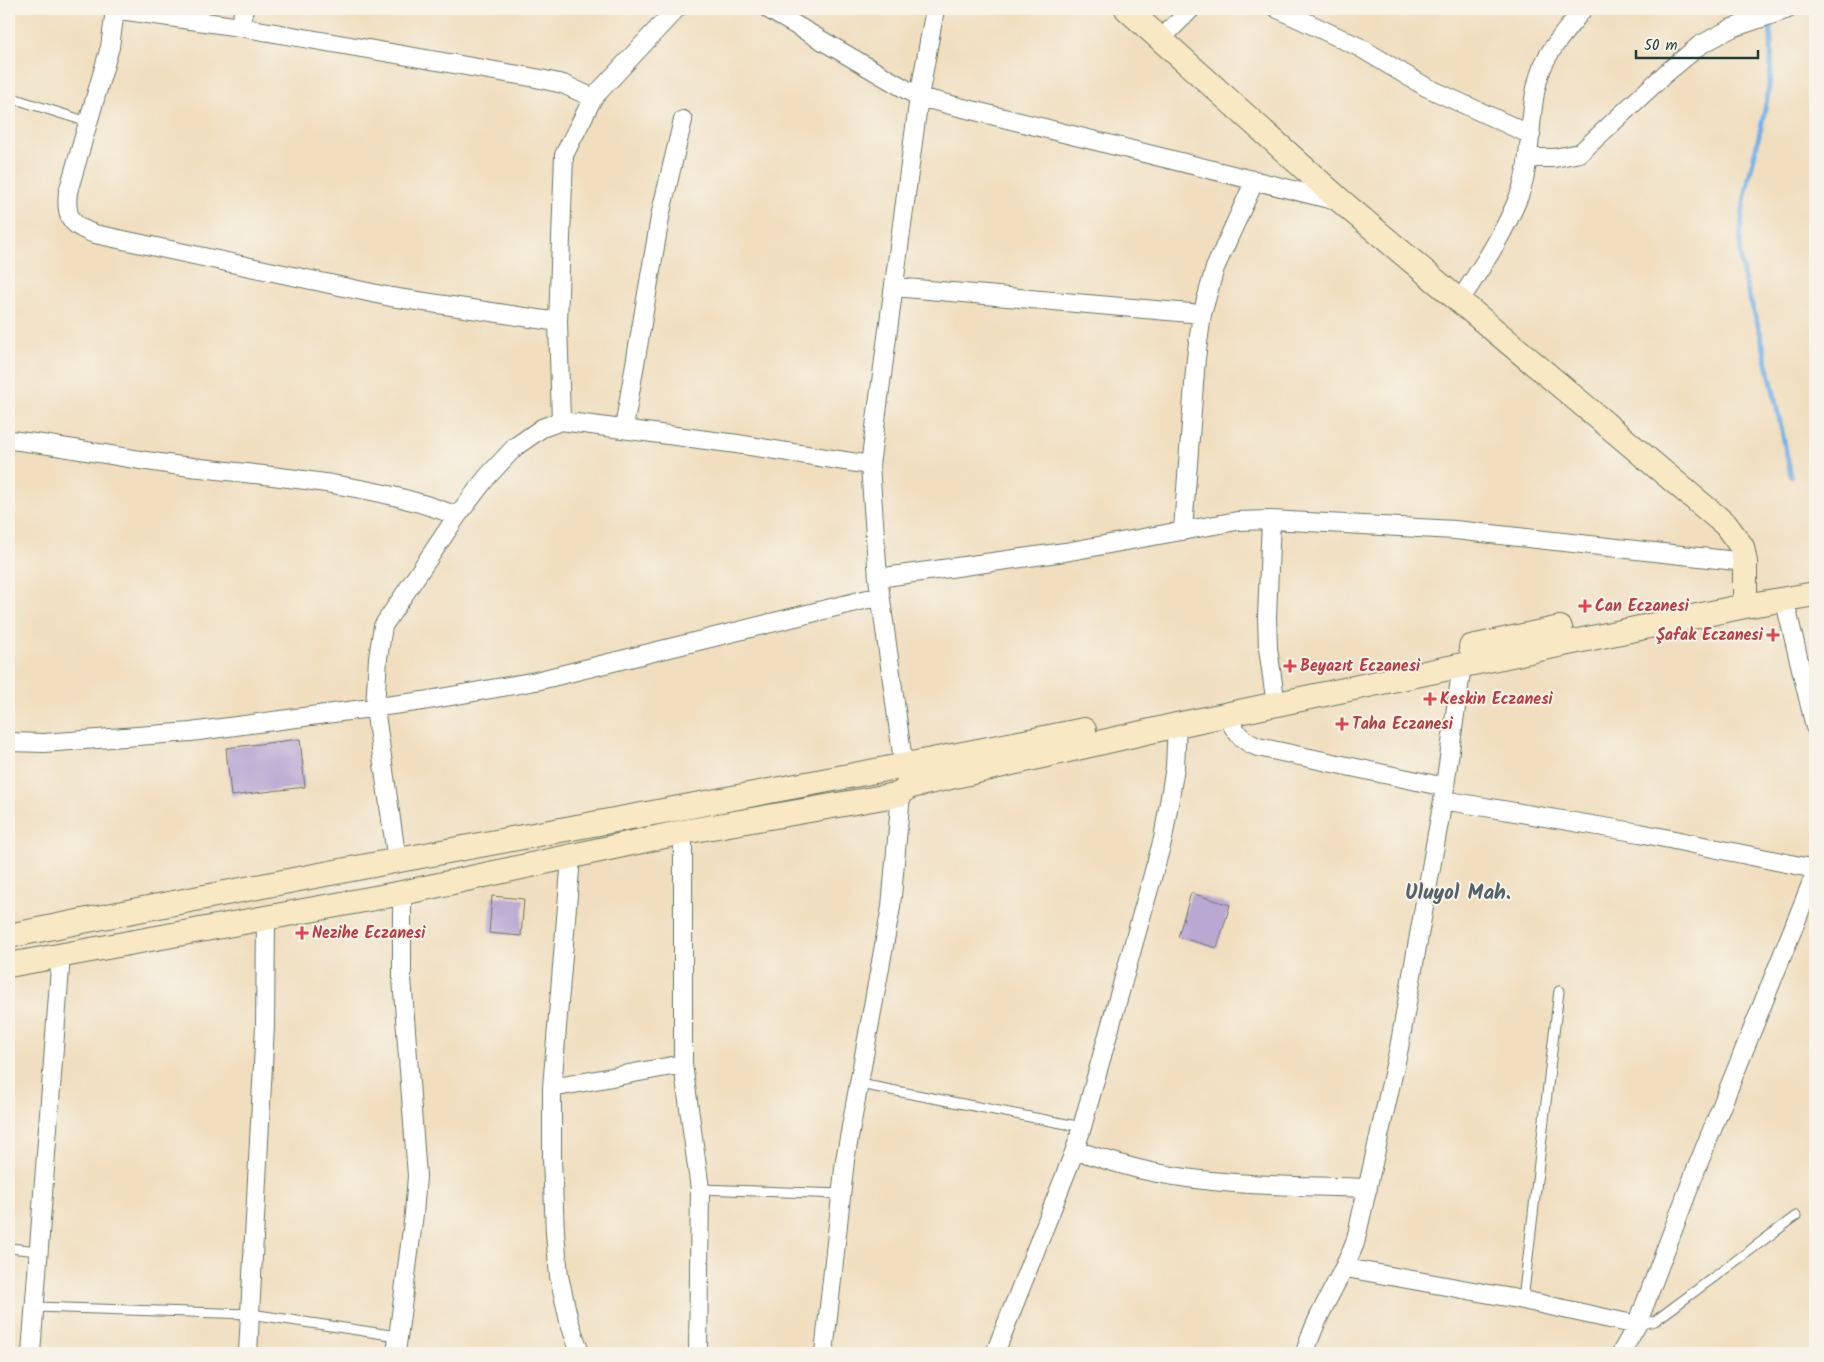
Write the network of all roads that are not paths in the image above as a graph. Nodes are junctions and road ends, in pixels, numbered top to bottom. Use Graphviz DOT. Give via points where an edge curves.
graph roads {
  1 [pos="114,9"];
  2 [pos="244,9"];
  3 [pos="676,9"];
  4 [pos="768,9"];
  5 [pos="935,9"];
  6 [pos="1127,9"];
  7 [pos="1190,9"];
  8 [pos="1278,9"];
  9 [pos="1583,9"];
  10 [pos="1788,9"];
  11 [pos="240,28"];
  12 [pos="1161,39"];
  13 [pos="9,97"];
  14 [pos="919,97"];
  15 [pos="593,98"];
  16 [pos="683,120"];
  17 [pos="88,122"];
  18 [pos="1531,135"];
  19 [pos="1528,158"];
  20 [pos="1255,180"];
  21 [pos="1343,203"];
  22 [pos="894,287"];
  23 [pos="1459,302"];
  24 [pos="1202,314"];
  25 [pos="558,322"];
  26 [pos="561,421"];
  27 [pos="624,428"];
  28 [pos="9,440"];
  29 [pos="870,465"];
  30 [pos="458,516"];
  31 [pos="1271,520"];
  32 [pos="1183,529"];
  33 [pos="1745,562"];
  34 [pos="878,578"];
  35 [pos="1815,581"];
  36 [pos="1815,594"];
  37 [pos="880,596"];
  38 [pos="1745,598"];
  39 [pos="1784,598"];
  40 [pos="1462,665"];
  41 [pos="1275,698"];
  42 [pos="375,708"];
  43 [pos="1227,716"];
  44 [pos="1177,725"];
  45 [pos="1815,726"];
  46 [pos="9,742"];
  47 [pos="904,782"];
  48 [pos="1444,794"];
  49 [pos="683,832"];
  50 [pos="571,858"];
  51 [pos="396,861"];
  52 [pos="1815,869"];
  53 [pos="1815,874"];
  54 [pos="402,893"];
  55 [pos="266,919"];
  56 [pos="9,936"];
  57 [pos="60,954"];
  58 [pos="9,964"];
  59 [pos="1559,991"];
  60 [pos="683,1064"];
  61 [pos="860,1084"];
  62 [pos="552,1088"];
  63 [pos="1082,1126"];
  64 [pos="1075,1150"];
  65 [pos="1368,1188"];
  66 [pos="700,1189"];
  67 [pos="842,1194"];
  68 [pos="1796,1216"];
  69 [pos="9,1248"];
  70 [pos="39,1251"];
  71 [pos="1346,1268"];
  72 [pos="1523,1300"];
  73 [pos="35,1307"];
  74 [pos="251,1314"];
  75 [pos="1637,1325"];
  76 [pos="396,1345"];
  77 [pos="31,1353"];
  78 [pos="248,1353"];
  79 [pos="580,1353"];
  80 [pos="698,1353"];
  81 [pos="824,1353"];
  82 [pos="995,1353"];
  83 [pos="1304,1353"];
  84 [pos="1621,1353"];
  1 -- 11 [label="street"];
  1 -- 17 [label="street" via="110,47"];
  2 -- 11 [label="street"];
  3 -- 15 [label="street"];
  4 -- 14 [label="street"];
  5 -- 14 [label="street"];
  6 -- 12 [label="main road"];
  7 -- 12 [label="street"];
  8 -- 18 [label="street" via="1359,47 1426,87"];
  9 -- 18 [label="street" via="1550,52 1542,68"];
  10 -- 19 [label="street" via="1732,28 1700,45 1670,68 1580,153"];
  11 -- 15 [label="street" via="536,78 563,84"];
  12 -- 21 [label="main road"];
  13 -- 17 [label="lane"];
  14 -- 20 [label="street"];
  14 -- 22 [label="street"];
  15 -- 25 [label="street" via="564,155"];
  16 -- 27 [label="street" via="661,212"];
  17 -- 25 [label="street" via="66,206 70,218 80,229 391,297"];
  18 -- 19 [label="street"];
  19 -- 23 [label="street" via="1519,194 1499,240"];
  20 -- 21 [label="street"];
  20 -- 24 [label="street" via="1215,268"];
  21 -- 23 [label="main road"];
  22 -- 24 [label="street"];
  22 -- 29 [label="street"];
  23 -- 33 [label="main road" via="1726,525 1742,547"];
  24 -- 32 [label="street"];
  25 -- 26 [label="street"];
  26 -- 27 [label="street"];
  26 -- 30 [label="street" via="542,428 516,447 487,477"];
  27 -- 29 [label="street"];
  28 -- 30 [label="street" via="340,486 423,502"];
  29 -- 34 [label="street"];
  30 -- 42 [label="street" via="383,626"];
  31 -- 32 [label="street"];
  31 -- 33 [label="street" via="1454,530"];
  31 -- 41 [label="street" via="1266,617"];
  32 -- 34 [label="street" via="1065,552"];
  33 -- 38 [label="main road"];
  34 -- 37 [label="street"];
  35 -- 38 [label="main road"];
  36 -- 39 [label="main road"];
  37 -- 42 [label="street" via="536,680"];
  37 -- 47 [label="street"];
  38 -- 39 [label="main road"];
  38 -- 40 [label="main road"];
  38 -- 41 [label="main road"];
  39 -- 45 [label="street"];
  40 -- 41 [label="main road"];
  40 -- 48 [label="street"];
  41 -- 43 [label="main road"];
  41 -- 47 [label="main road"];
  42 -- 46 [label="street" via="191,732 44,743"];
  42 -- 51 [label="street"];
  43 -- 44 [label="main road"];
  43 -- 48 [label="street" via="1246,743"];
  44 -- 47 [label="main road"];
  44 -- 63 [label="street" via="1175,767 1163,839"];
  47 -- 49 [label="main road"];
  47 -- 51 [label="main road"];
  47 -- 61 [label="street" via="891,907"];
  48 -- 52 [label="street"];
  48 -- 65 [label="street" via="1399,1048"];
  49 -- 50 [label="main road"];
  49 -- 60 [label="street"];
  50 -- 54 [label="main road"];
  50 -- 62 [label="street"];
  51 -- 56 [label="main road"];
  53 -- 75 [label="street"];
  54 -- 55 [label="main road"];
  54 -- 76 [label="street" via="402,978 417,1176"];
  55 -- 57 [label="main road"];
  55 -- 74 [label="street" via="266,1026"];
  57 -- 58 [label="main road"];
  57 -- 70 [label="street"];
  59 -- 72 [label="lane"];
  60 -- 62 [label="street"];
  60 -- 66 [label="street"];
  61 -- 63 [label="lane"];
  61 -- 67 [label="street" via="845,1160"];
  62 -- 79 [label="street" via="555,1242 565,1303"];
  63 -- 64 [label="street"];
  64 -- 65 [label="street" via="1151,1172 1194,1179"];
  64 -- 82 [label="street"];
  65 -- 71 [label="street"];
  66 -- 67 [label="lane"];
  66 -- 80 [label="street"];
  67 -- 81 [label="street"];
  68 -- 75 [label="lane" via="1655,1321"];
  69 -- 70 [label="lane"];
  70 -- 73 [label="street"];
  71 -- 72 [label="street"];
  71 -- 83 [label="street" via="1321,1311"];
  72 -- 75 [label="street"];
  73 -- 74 [label="lane"];
  73 -- 77 [label="street"];
  74 -- 76 [label="lane"];
  74 -- 78 [label="street"];
  75 -- 84 [label="street"];
}
